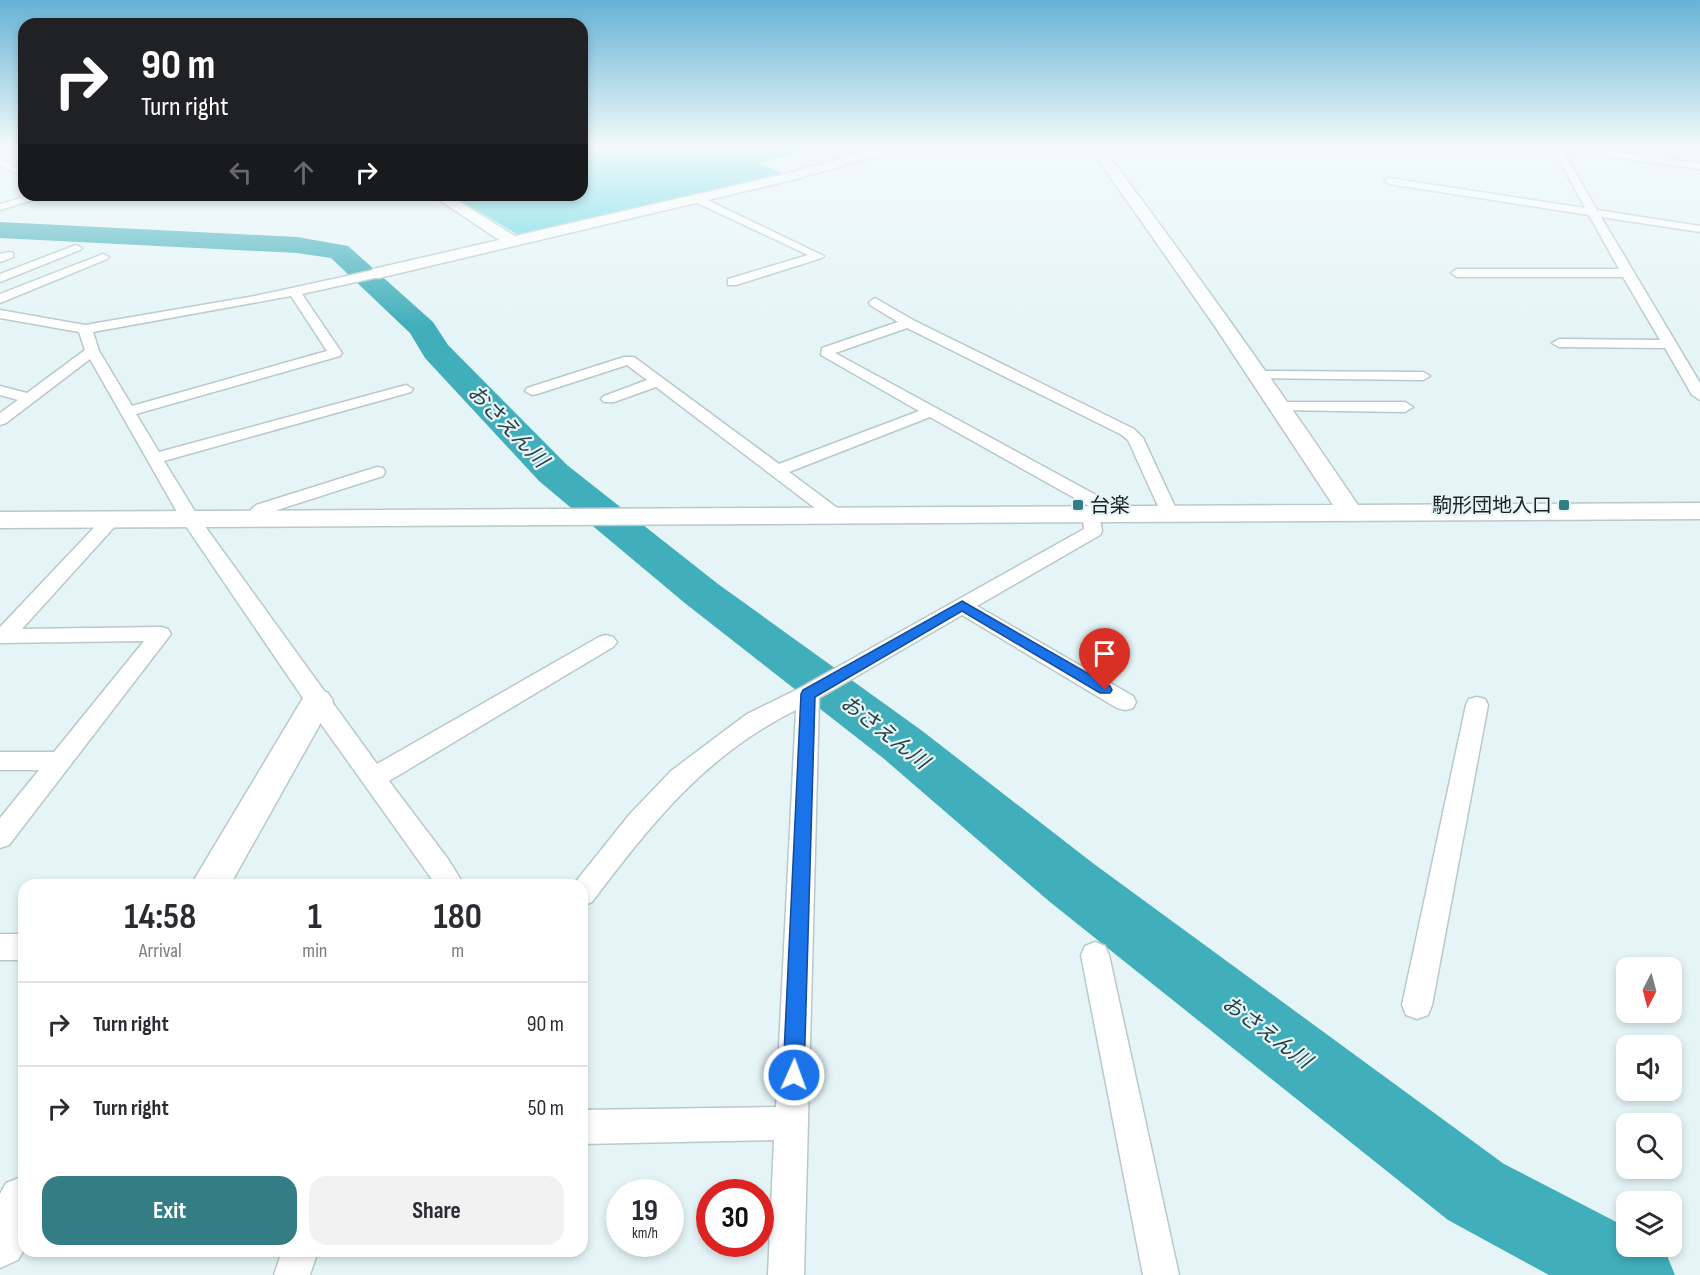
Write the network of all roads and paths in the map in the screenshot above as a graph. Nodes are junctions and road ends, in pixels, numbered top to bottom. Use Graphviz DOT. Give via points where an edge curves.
graph roads {
  1 [pos="459,208"];
  2 [pos="656,208"];
  3 [pos="717,208"];
  4 [pos="1140,208"];
  5 [pos="1554,208"];
  6 [pos="1591,208"];
  7 [pos="1595,214"];
  8 [pos="1700,229"];
  9 [pos="512,241"];
  10 [pos="76,249"];
  11 [pos="103,257"];
  12 [pos="379,273"];
  13 [pos="1457,273"];
  14 [pos="1627,273"];
  15 [pos="0,278"];
  16 [pos="732,282"];
  17 [pos="294,293"];
  18 [pos="0,299"];
  19 [pos="875,302"];
  20 [pos="0,314"];
  21 [pos="908,323"];
  22 [pos="85,329"];
  23 [pos="1559,343"];
  24 [pos="1671,344"];
  25 [pos="92,351"];
  26 [pos="1258,375"];
  27 [pos="1423,376"];
  28 [pos="658,381"];
  29 [pos="406,389"];
  30 [pos="0,390"];
  31 [pos="532,391"];
  32 [pos="1700,395"];
  33 [pos="29,398"];
  34 [pos="609,399"];
  35 [pos="1281,407"];
  36 [pos="1405,407"];
  37 [pos="933,411"];
  38 [pos="126,412"];
  39 [pos="0,420"];
  40 [pos="153,459"];
  41 [pos="777,471"];
  42 [pos="377,472"];
  43 [pos="1700,511"];
  44 [pos="1350,512"];
  45 [pos="1169,513"];
  46 [pos="1101,514"];
  47 [pos="838,517"];
  48 [pos="253,518"];
  49 [pos="190,519"];
  50 [pos="0,520"];
  51 [pos="111,520"];
  52 [pos="962,606"];
  53 [pos="2,636"];
  54 [pos="606,642"];
  55 [pos="808,694"];
  56 [pos="317,701"];
  57 [pos="1125,702"];
  58 [pos="1477,705"];
  59 [pos="0,761"];
  60 [pos="61,761"];
  61 [pos="374,778"];
  62 [pos="0,837"];
  63 [pos="213,879"];
  64 [pos="440,879"];
  65 [pos="588,886"];
  66 [pos="0,947"];
  67 [pos="18,947"];
  68 [pos="1095,955"];
  69 [pos="1417,1005"];
  70 [pos="792,1123"];
  71 [pos="588,1127"];
  72 [pos="18,1212"];
  73 [pos="0,1242"];
  74 [pos="298,1257"];
  75 [pos="292,1275"];
  76 [pos="786,1275"];
  77 [pos="1161,1275"];
  1 -- 9 [label="street"];
  2 -- 9 [label="street"];
  3 -- 16 [label="street" via="818,256"];
  4 -- 26 [label="street"];
  5 -- 7 [label="street"];
  6 -- 7 [label="street"];
  7 -- 8 [label="street"];
  7 -- 14 [label="street"];
  9 -- 12 [label="street"];
  10 -- 15 [label="street"];
  11 -- 18 [label="street"];
  12 -- 17 [label="street"];
  13 -- 14 [label="street"];
  14 -- 24 [label="street"];
  17 -- 22 [label="street"];
  17 -- 38 [label="street" via="335,352"];
  19 -- 21 [label="street"];
  20 -- 22 [label="street"];
  21 -- 37 [label="street" via="827,351 828,355"];
  21 -- 45 [label="street" via="1128,432 1135,438"];
  22 -- 25 [label="street"];
  23 -- 24 [label="street"];
  24 -- 32 [label="street"];
  25 -- 33 [label="street"];
  25 -- 38 [label="street"];
  26 -- 27 [label="street"];
  26 -- 35 [label="street"];
  28 -- 31 [label="street" via="629,360"];
  28 -- 34 [label="street"];
  28 -- 41 [label="street"];
  29 -- 40 [label="street"];
  30 -- 33 [label="street"];
  33 -- 39 [label="street"];
  35 -- 36 [label="street"];
  35 -- 44 [label="street"];
  37 -- 41 [label="street"];
  37 -- 46 [label="street" via="1101,505"];
  38 -- 40 [label="street"];
  40 -- 49 [label="street"];
  41 -- 47 [label="street"];
  42 -- 48 [label="street" via="262,509"];
  43 -- 44 [label="street"];
  44 -- 45 [label="street"];
  45 -- 46 [label="street"];
  46 -- 47 [label="street"];
  46 -- 52 [label="street" via="1094,531"];
  47 -- 48 [label="street"];
  48 -- 49 [label="street"];
  49 -- 51 [label="street"];
  49 -- 56 [label="street"];
  50 -- 51 [label="street"];
  51 -- 53 [label="street"];
  52 -- 55 [label="street"];
  52 -- 57 [label="street"];
  53 -- 60 [label="street" via="161,634"];
  54 -- 61 [label="street"];
  55 -- 65 [label="street" via="755,720 680,778 638,822"];
  55 -- 70 [label="street"];
  56 -- 61 [label="street"];
  56 -- 63 [label="street"];
  58 -- 69 [label="street"];
  59 -- 60 [label="street"];
  60 -- 62 [label="street"];
  61 -- 64 [label="street"];
  66 -- 67 [label="street"];
  68 -- 77 [label="street"];
  70 -- 71 [label="street"];
  70 -- 76 [label="street"];
  72 -- 73 [label="street"];
  74 -- 75 [label="street"];
}
